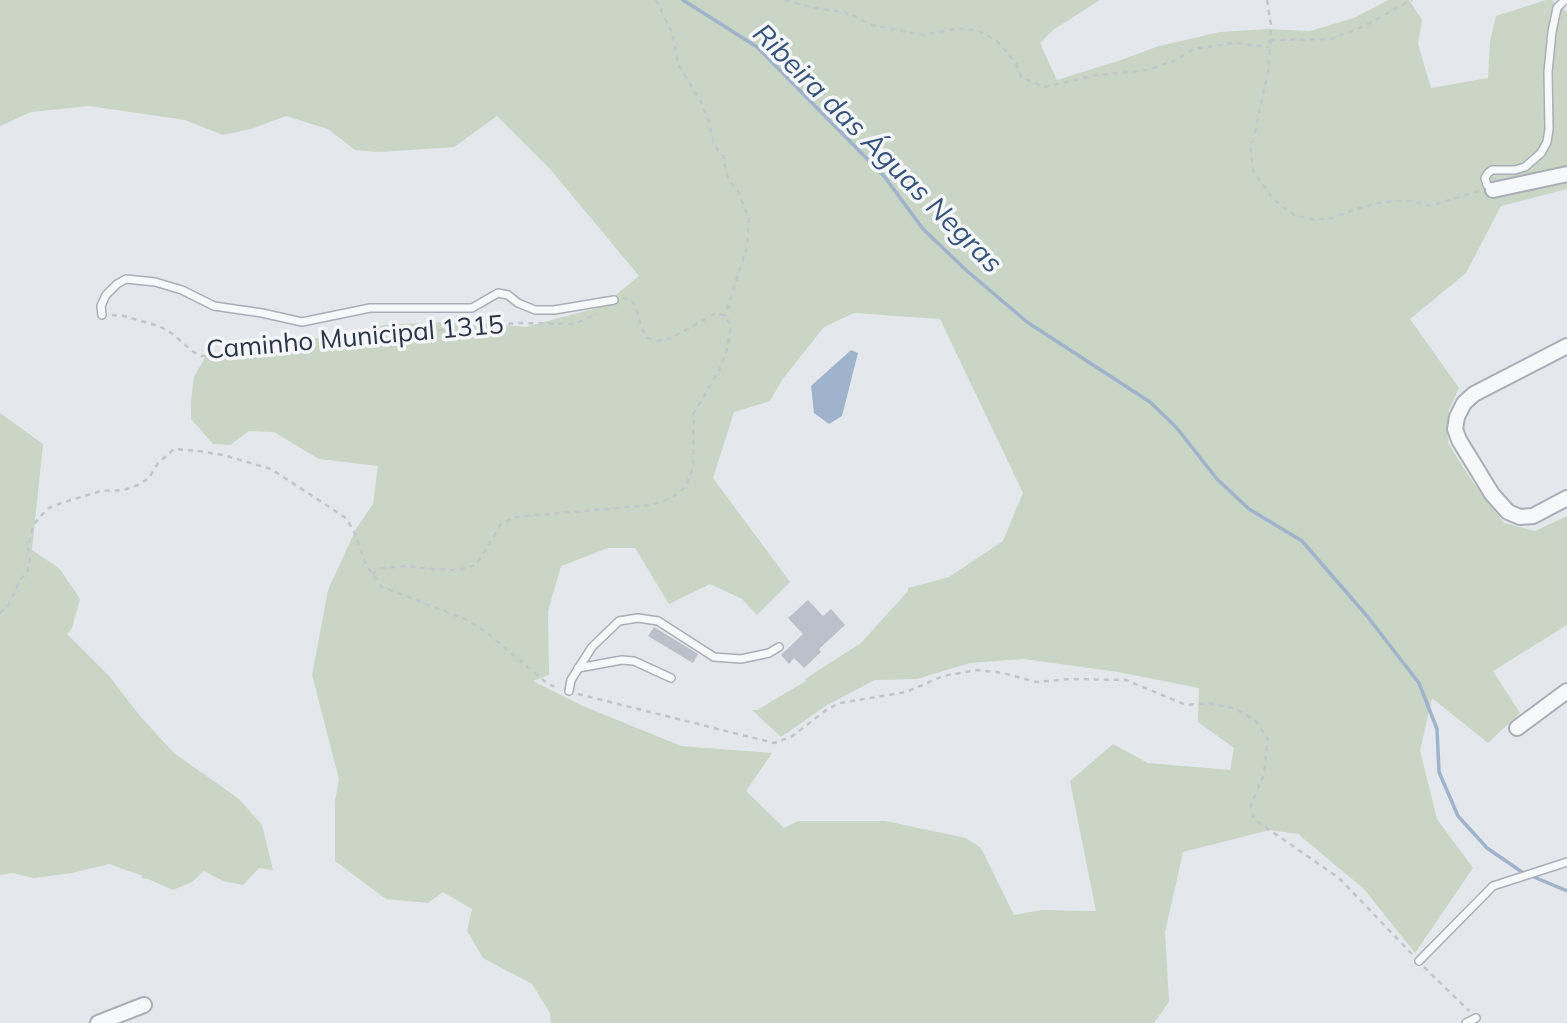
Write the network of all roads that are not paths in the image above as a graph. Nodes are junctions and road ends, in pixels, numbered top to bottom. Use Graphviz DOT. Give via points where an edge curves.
graph roads {
  1 [pos="1566,0"];
  2 [pos="1567,174"];
  3 [pos="1493,190"];
  4 [pos="614,300"];
  5 [pos="102,315"];
  6 [pos="1567,346"];
  7 [pos="1567,498"];
  8 [pos="779,648"];
  9 [pos="578,668"];
  10 [pos="671,678"];
  11 [pos="569,691"];
  12 [pos="1567,691"];
  13 [pos="1517,729"];
  14 [pos="1567,862"];
  15 [pos="1419,961"];
  16 [pos="144,1005"];
  17 [pos="1476,1018"];
  18 [pos="98,1023"];
  19 [pos="1465,1023"];
  1 -- 3 [label="lane" via="1557,8 1552,32 1547,142 1525,167 1488,173 1487,185"];
  2 -- 3 [label="street"];
  4 -- 5 [label="lane" via="535,310 498,293 472,308 370,308 302,322 214,306 182,290 126,279 106,295"];
  6 -- 7 [label="street" via="1474,394 1464,403 1455,429 1492,494 1508,512 1533,516"];
  8 -- 9 [label="lane" via="741,659 714,657 658,621 638,618 619,621 604,633"];
  9 -- 10 [label="lane" via="634,661"];
  9 -- 11 [label="lane"];
  12 -- 13 [label="street"];
  14 -- 15 [label="lane" via="1493,886"];
  16 -- 18 [label="street"];
  17 -- 19 [label="lane"];
}
